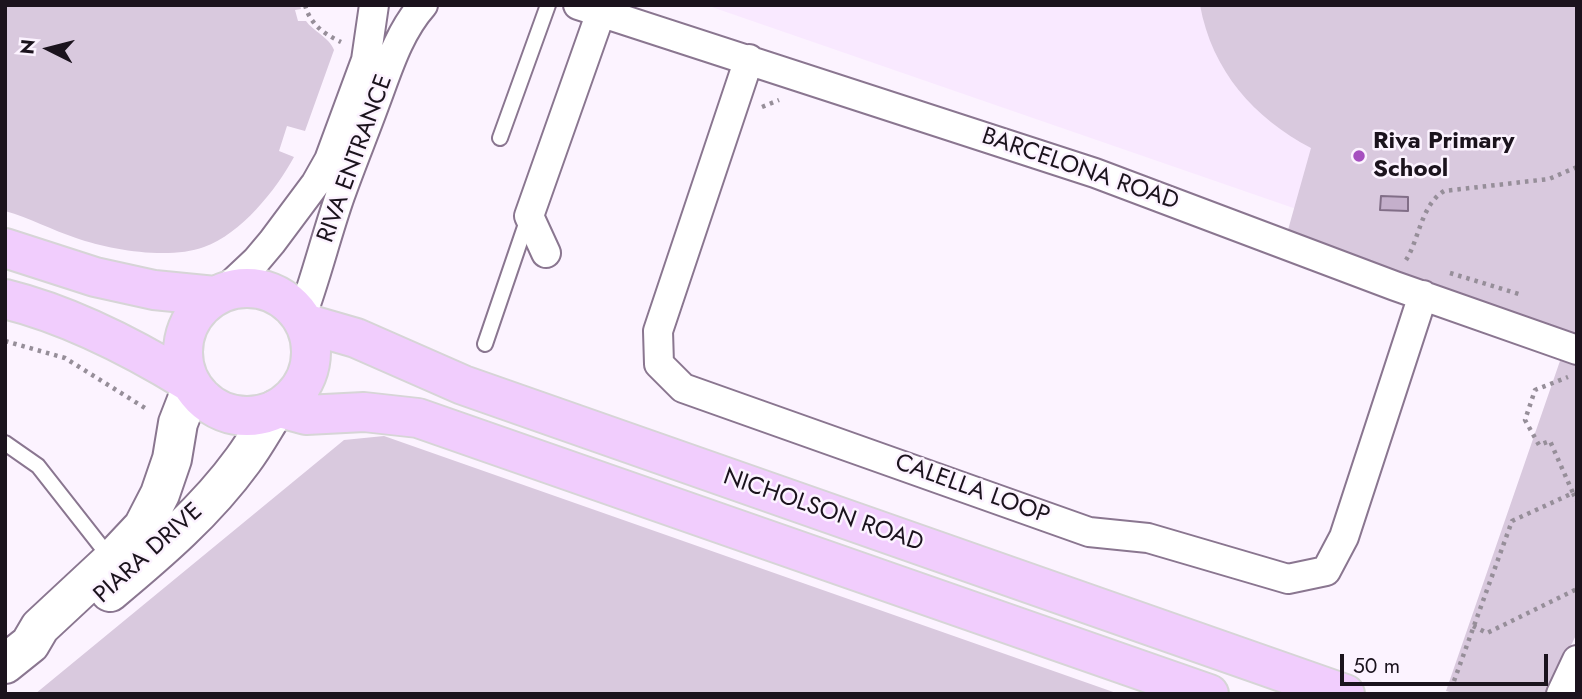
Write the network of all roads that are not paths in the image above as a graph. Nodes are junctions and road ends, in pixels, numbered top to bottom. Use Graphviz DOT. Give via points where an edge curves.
graph roads {
  1 [pos="374,5"];
  2 [pos="423,5"];
  3 [pos="548,5"];
  4 [pos="589,9"];
  5 [pos="749,59"];
  6 [pos="500,138"];
  7 [pos="529,216"];
  8 [pos="5,248"];
  9 [pos="546,253"];
  10 [pos="218,295"];
  11 [pos="1423,295"];
  12 [pos="5,299"];
  13 [pos="302,320"];
  14 [pos="485,344"];
  15 [pos="1577,350"];
  16 [pos="191,384"];
  17 [pos="277,409"];
  18 [pos="5,443"];
  19 [pos="112,560"];
  20 [pos="18,654"];
  21 [pos="1577,660"];
  22 [pos="1209,694"];
  23 [pos="1345,694"];
  24 [pos="1560,694"];
  1 -- 10 [label="street, RIVA ENTRANCE" via="366,60 329,160 272,242"];
  2 -- 13 [label="street, RIVA ENTRANCE" via="388,70 340,196"];
  3 -- 6 [label="lane"];
  4 -- 5 [label="street, BARCELONA ROAD"];
  4 -- 7 [label="street"];
  5 -- 11 [label="street, BARCELONA ROAD" via="1095,173"];
  5 -- 11 [label="street, CALELLA LOOP" via="658,331 659,364 683,388 1089,532 1148,538 1288,579 1326,571 1344,537"];
  7 -- 9 [label="street"];
  7 -- 14 [label="lane"];
  8 -- 10 [label="main road" via="95,277 154,290"];
  10 -- 13 [label="main road" via="248,288 269,292 287,302"];
  10 -- 16 [label="main road" via="195,315 184,340 184,368"];
  11 -- 15 [label="street, BARCELONA ROAD"];
  12 -- 16 [label="main road" via="137,350"];
  13 -- 17 [label="main road" via="311,349 306,376 291,399"];
  13 -- 23 [label="main road, NICHOLSON ROAD" via="356,338 463,385"];
  16 -- 17 [label="main road" via="215,409 234,416"];
  16 -- 19 [label="street, PIARA DRIVE" via="160,494 143,527"];
  17 -- 20 [label="street, PIARA DRIVE" via="243,460 160,551 51,639"];
  17 -- 22 [label="main road, NICHOLSON ROAD" via="306,415 364,412 418,418"];
  18 -- 19 [label="lane" via="38,466"];
  19 -- 20 [label="street, PIARA DRIVE" via="40,626"];
  21 -- 24 [label="street"];
}
